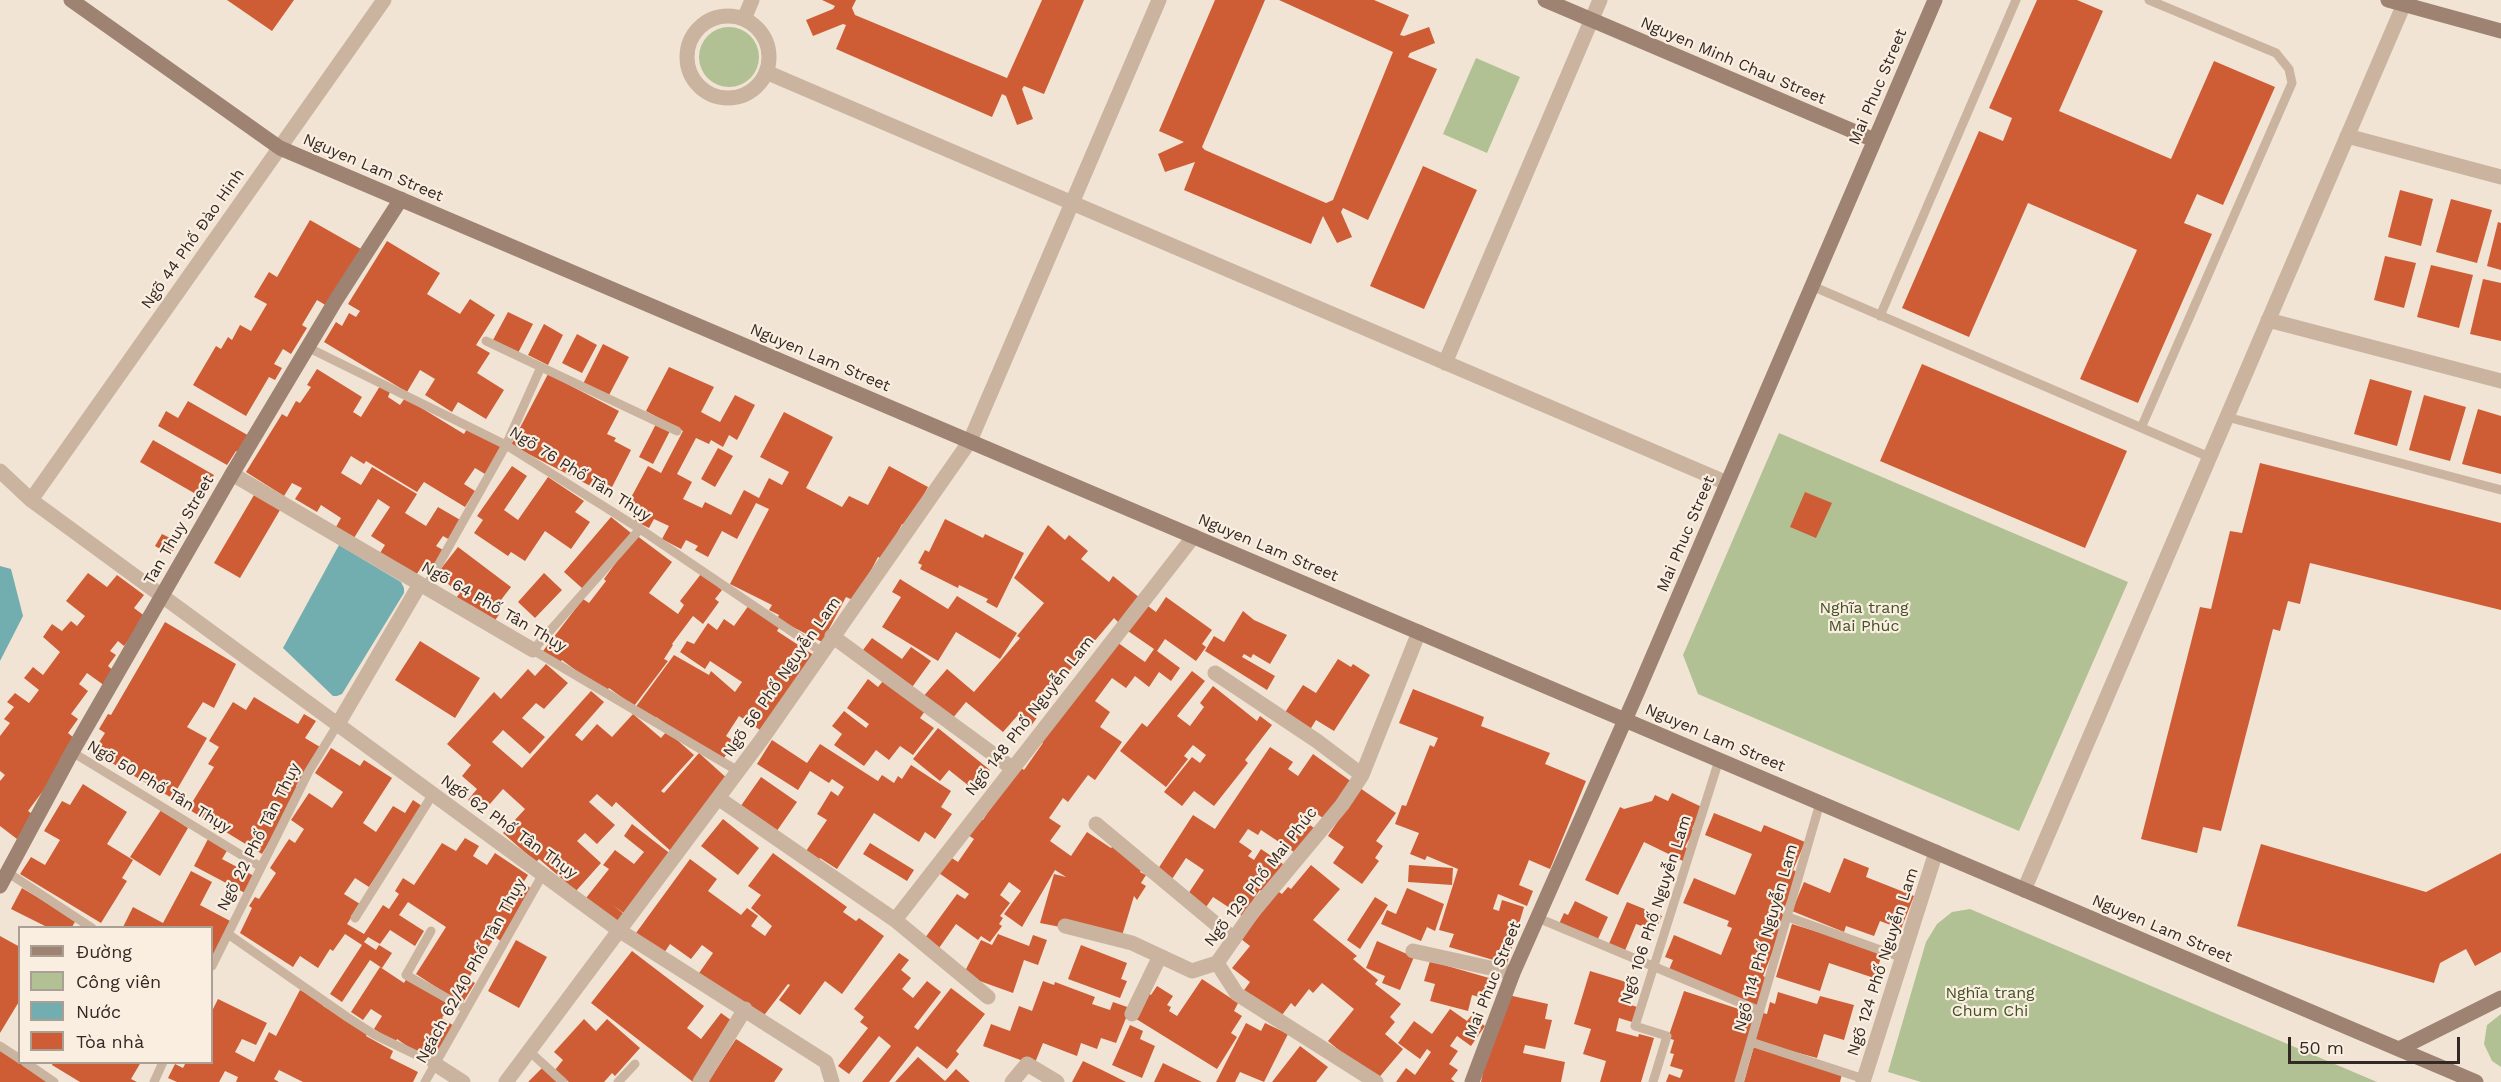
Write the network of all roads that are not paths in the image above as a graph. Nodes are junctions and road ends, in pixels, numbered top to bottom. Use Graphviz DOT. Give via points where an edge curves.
graph roads {
  1 [pos="71,0"];
  2 [pos="384,0"];
  3 [pos="752,0"];
  4 [pos="1159,0"];
  5 [pos="1545,0"];
  6 [pos="1600,0"];
  7 [pos="1935,0"];
  8 [pos="2016,0"];
  9 [pos="2149,0"];
  10 [pos="2388,0"];
  11 [pos="2165,3"];
  12 [pos="2403,4"];
  13 [pos="744,19"];
  14 [pos="1592,20"];
  15 [pos="2501,31"];
  16 [pos="766,72"];
  17 [pos="2347,136"];
  18 [pos="1875,140"];
  19 [pos="280,148"];
  20 [pos="2501,177"];
  21 [pos="401,199"];
  22 [pos="1072,203"];
  23 [pos="1812,286"];
  24 [pos="1880,316"];
  25 [pos="2268,320"];
  26 [pos="486,341"];
  27 [pos="307,347"];
  28 [pos="1445,363"];
  29 [pos="542,367"];
  30 [pos="2501,381"];
  31 [pos="2227,417"];
  32 [pos="2142,428"];
  33 [pos="677,431"];
  34 [pos="970,441"];
  35 [pos="506,445"];
  36 [pos="2209,457"];
  37 [pos="0,471"];
  38 [pos="232,474"];
  39 [pos="1727,483"];
  40 [pos="2501,490"];
  41 [pos="31,500"];
  42 [pos="640,529"];
  43 [pos="1194,536"];
  44 [pos="423,586"];
  45 [pos="162,595"];
  46 [pos="1419,632"];
  47 [pos="832,636"];
  48 [pos="533,650"];
  49 [pos="822,652"];
  50 [pos="1215,673"];
  51 [pos="1625,720"];
  52 [pos="338,724"];
  53 [pos="72,752"];
  54 [pos="1719,760"];
  55 [pos="1012,768"];
  56 [pos="738,771"];
  57 [pos="1362,775"];
  58 [pos="433,794"];
  59 [pos="718,798"];
  60 [pos="1820,803"];
  61 [pos="1096,824"];
  62 [pos="1936,852"];
  63 [pos="261,867"];
  64 [pos="543,874"];
  65 [pos="4,879"];
  66 [pos="2024,890"];
  67 [pos="1788,917"];
  68 [pos="355,918"];
  69 [pos="1538,918"];
  70 [pos="895,920"];
  71 [pos="90,926"];
  72 [pos="1065,926"];
  73 [pos="620,930"];
  74 [pos="431,931"];
  75 [pos="228,934"];
  76 [pos="1234,939"];
  77 [pos="1413,951"];
  78 [pos="1160,956"];
  79 [pos="1903,958"];
  80 [pos="1217,963"];
  81 [pos="213,964"];
  82 [pos="1654,966"];
  83 [pos="1513,973"];
  84 [pos="988,996"];
  85 [pos="2501,998"];
  86 [pos="466,1009"];
  87 [pos="745,1010"];
  88 [pos="1760,1011"];
  89 [pos="1132,1014"];
  90 [pos="1751,1042"];
  91 [pos="0,1046"];
  92 [pos="2399,1049"];
  93 [pos="529,1052"];
  94 [pos="18,1058"];
  95 [pos="28,1064"];
  96 [pos="162,1064"];
  97 [pos="435,1064"];
  98 [pos="635,1064"];
  99 [pos="1864,1081"];
  100 [pos="54,1082"];
  101 [pos="154,1082"];
  102 [pos="425,1082"];
  103 [pos="463,1082"];
  104 [pos="506,1082"];
  105 [pos="563,1082"];
  106 [pos="618,1082"];
  107 [pos="699,1082"];
  108 [pos="832,1082"];
  109 [pos="1012,1082"];
  110 [pos="1057,1082"];
  111 [pos="1376,1082"];
  112 [pos="1472,1082"];
  113 [pos="1653,1082"];
  114 [pos="1739,1082"];
  115 [pos="2476,1082"];
  1 -- 19 [label="street, Nguyen Lam Street"];
  2 -- 19 [label="street, Ngõ 44 Phố Đào Hinh"];
  3 -- 13 [label="street"];
  4 -- 22 [label="street, Ngõ 56 Phố Nguyễn Lam"];
  5 -- 14 [label="street, Nguyen Minh Chau Street"];
  6 -- 14 [label="street"];
  7 -- 18 [label="street, Mai Phuc Street"];
  8 -- 24 [label="lane"];
  9 -- 11 [label="lane"];
  10 -- 12 [label="street"];
  11 -- 32 [label="lane" via="2276,53 2286,63 2292,83"];
  12 -- 15 [label="street"];
  12 -- 17 [label="street"];
  13 -- 16 [label="street" via="766,41"];
  13 -- 16 [label="street" via="723,17 699,29 689,46 687,60 691,73 709,93 728,98 753,89"];
  14 -- 18 [label="street, Nguyen Minh Chau Street"];
  14 -- 28 [label="street"];
  16 -- 22 [label="street"];
  17 -- 20 [label="street"];
  17 -- 25 [label="street"];
  18 -- 23 [label="street, Mai Phuc Street"];
  19 -- 21 [label="street, Nguyen Lam Street"];
  19 -- 41 [label="street, Ngõ 44 Phố Đào Hinh"];
  21 -- 27 [label="street, Tan Thuy Street"];
  21 -- 34 [label="street, Nguyen Lam Street"];
  22 -- 28 [label="street"];
  22 -- 34 [label="street, Ngõ 56 Phố Nguyễn Lam"];
  23 -- 24 [label="lane"];
  23 -- 39 [label="street, Mai Phuc Street"];
  24 -- 32 [label="lane"];
  25 -- 30 [label="street"];
  25 -- 31 [label="street"];
  26 -- 29 [label="lane"];
  27 -- 35 [label="lane, Ngõ 76 Phố Tân Thụy"];
  27 -- 38 [label="street, Tan Thuy Street"];
  28 -- 39 [label="street"];
  29 -- 33 [label="lane"];
  29 -- 35 [label="lane"];
  31 -- 36 [label="street"];
  31 -- 40 [label="lane"];
  32 -- 36 [label="lane"];
  34 -- 43 [label="street, Nguyen Lam Street"];
  34 -- 47 [label="street, Ngõ 56 Phố Nguyễn Lam"];
  35 -- 42 [label="lane, Ngõ 76 Phố Tân Thụy"];
  35 -- 44 [label="lane"];
  36 -- 66 [label="street"];
  37 -- 41 [label="street, Ngõ 62 Phố Tân Thụy"];
  38 -- 44 [label="street, Ngõ 64 Phố Tân Thụy"];
  38 -- 45 [label="street, Tan Thuy Street"];
  39 -- 51 [label="street, Mai Phuc Street"];
  41 -- 45 [label="street, Ngõ 62 Phố Tân Thụy"];
  42 -- 48 [label="lane"];
  42 -- 49 [label="lane, Ngõ 76 Phố Tân Thụy"];
  43 -- 46 [label="street, Nguyen Lam Street"];
  43 -- 55 [label="street, Ngõ 148 Phố Nguyễn Lam"];
  44 -- 48 [label="street, Ngõ 64 Phố Tân Thụy"];
  44 -- 52 [label="street"];
  45 -- 52 [label="street, Ngõ 62 Phố Tân Thụy"];
  45 -- 53 [label="street, Tan Thuy Street"];
  46 -- 51 [label="street, Nguyen Lam Street"];
  46 -- 57 [label="street, Ngõ 129 Phố Mai Phúc"];
  47 -- 49 [label="street, Ngõ 56 Phố Nguyễn Lam"];
  47 -- 55 [label="street"];
  48 -- 56 [label="lane, Ngõ 64 Phố Tân Thụy"];
  49 -- 56 [label="street, Ngõ 56 Phố Nguyễn Lam"];
  50 -- 57 [label="street"];
  51 -- 54 [label="street, Nguyen Lam Street"];
  51 -- 69 [label="street, Mai Phuc Street"];
  52 -- 58 [label="street, Ngõ 62 Phố Tân Thụy"];
  52 -- 63 [label="lane, Ngõ 22 Phố Tân Thụy" via="309,771"];
  53 -- 63 [label="lane, Ngõ 50 Phố Tân Thụy"];
  53 -- 65 [label="street, Tan Thuy Street"];
  54 -- 60 [label="street, Nguyen Lam Street"];
  54 -- 82 [label="lane, Ngõ 106 Phố Nguyễn Lam"];
  55 -- 70 [label="street, Ngõ 148 Phố Nguyễn Lam"];
  56 -- 59 [label="street, Ngõ 56 Phố Nguyễn Lam"];
  57 -- 76 [label="street, Ngõ 129 Phố Mai Phúc"];
  58 -- 64 [label="street, Ngõ 62 Phố Tân Thụy"];
  58 -- 68 [label="lane"];
  59 -- 70 [label="street"];
  59 -- 73 [label="street, Ngõ 56 Phố Nguyễn Lam"];
  60 -- 62 [label="street, Nguyen Lam Street"];
  60 -- 67 [label="lane, Ngõ 114 Phố Nguyễn Lam"];
  61 -- 76 [label="street"];
  62 -- 66 [label="street, Nguyen Lam Street"];
  62 -- 79 [label="street, Ngõ 124 Phố Nguyễn Lam"];
  63 -- 75 [label="lane, Ngõ 22 Phố Tân Thụy"];
  64 -- 73 [label="street, Ngõ 62 Phố Tân Thụy"];
  64 -- 86 [label="lane, Ngách 62/40 Phố Tân Thụy"];
  65 -- 71 [label="lane"];
  66 -- 92 [label="street, Nguyen Lam Street"];
  67 -- 79 [label="lane"];
  67 -- 88 [label="lane, Ngõ 114 Phố Nguyễn Lam"];
  69 -- 82 [label="lane"];
  69 -- 83 [label="street, Mai Phuc Street"];
  70 -- 84 [label="street"];
  72 -- 78 [label="street" via="1132,943"];
  73 -- 87 [label="street, Ngõ 62 Phố Tân Thụy"];
  73 -- 93 [label="street"];
  74 -- 86 [label="lane" via="406,975"];
  75 -- 81 [label="lane, Ngõ 22 Phố Tân Thụy"];
  75 -- 97 [label="lane" via="375,1035"];
  76 -- 80 [label="street, Ngõ 129 Phố Mai Phúc"];
  77 -- 83 [label="street"];
  78 -- 80 [label="street" via="1192,970"];
  78 -- 89 [label="street"];
  79 -- 99 [label="street, Ngõ 124 Phố Nguyễn Lam"];
  80 -- 111 [label="street, Ngõ 129 Phố Mai Phúc" via="1237,994"];
  82 -- 88 [label="lane"];
  82 -- 113 [label="lane, Ngõ 106 Phố Nguyễn Lam" via="1635,1026 1667,1036"];
  83 -- 112 [label="street, Mai Phuc Street"];
  85 -- 92 [label="street"];
  86 -- 97 [label="lane, Ngách 62/40 Phố Tân Thụy"];
  87 -- 107 [label="street"];
  87 -- 108 [label="street, Ngõ 62 Phố Tân Thụy" via="826,1062"];
  88 -- 90 [label="lane, Ngõ 114 Phố Nguyễn Lam"];
  90 -- 99 [label="lane"];
  90 -- 114 [label="lane, Ngõ 114 Phố Nguyễn Lam"];
  91 -- 94 [label="lane"];
  92 -- 115 [label="street, Nguyen Lam Street"];
  93 -- 104 [label="street"];
  93 -- 105 [label="lane"];
  95 -- 100 [label="lane"];
  96 -- 101 [label="lane"];
  97 -- 102 [label="lane, Ngách 62/40 Phố Tân Thụy"];
  97 -- 103 [label="street"];
  98 -- 106 [label="lane"];
  109 -- 110 [label="street" via="1027,1064"];
}
